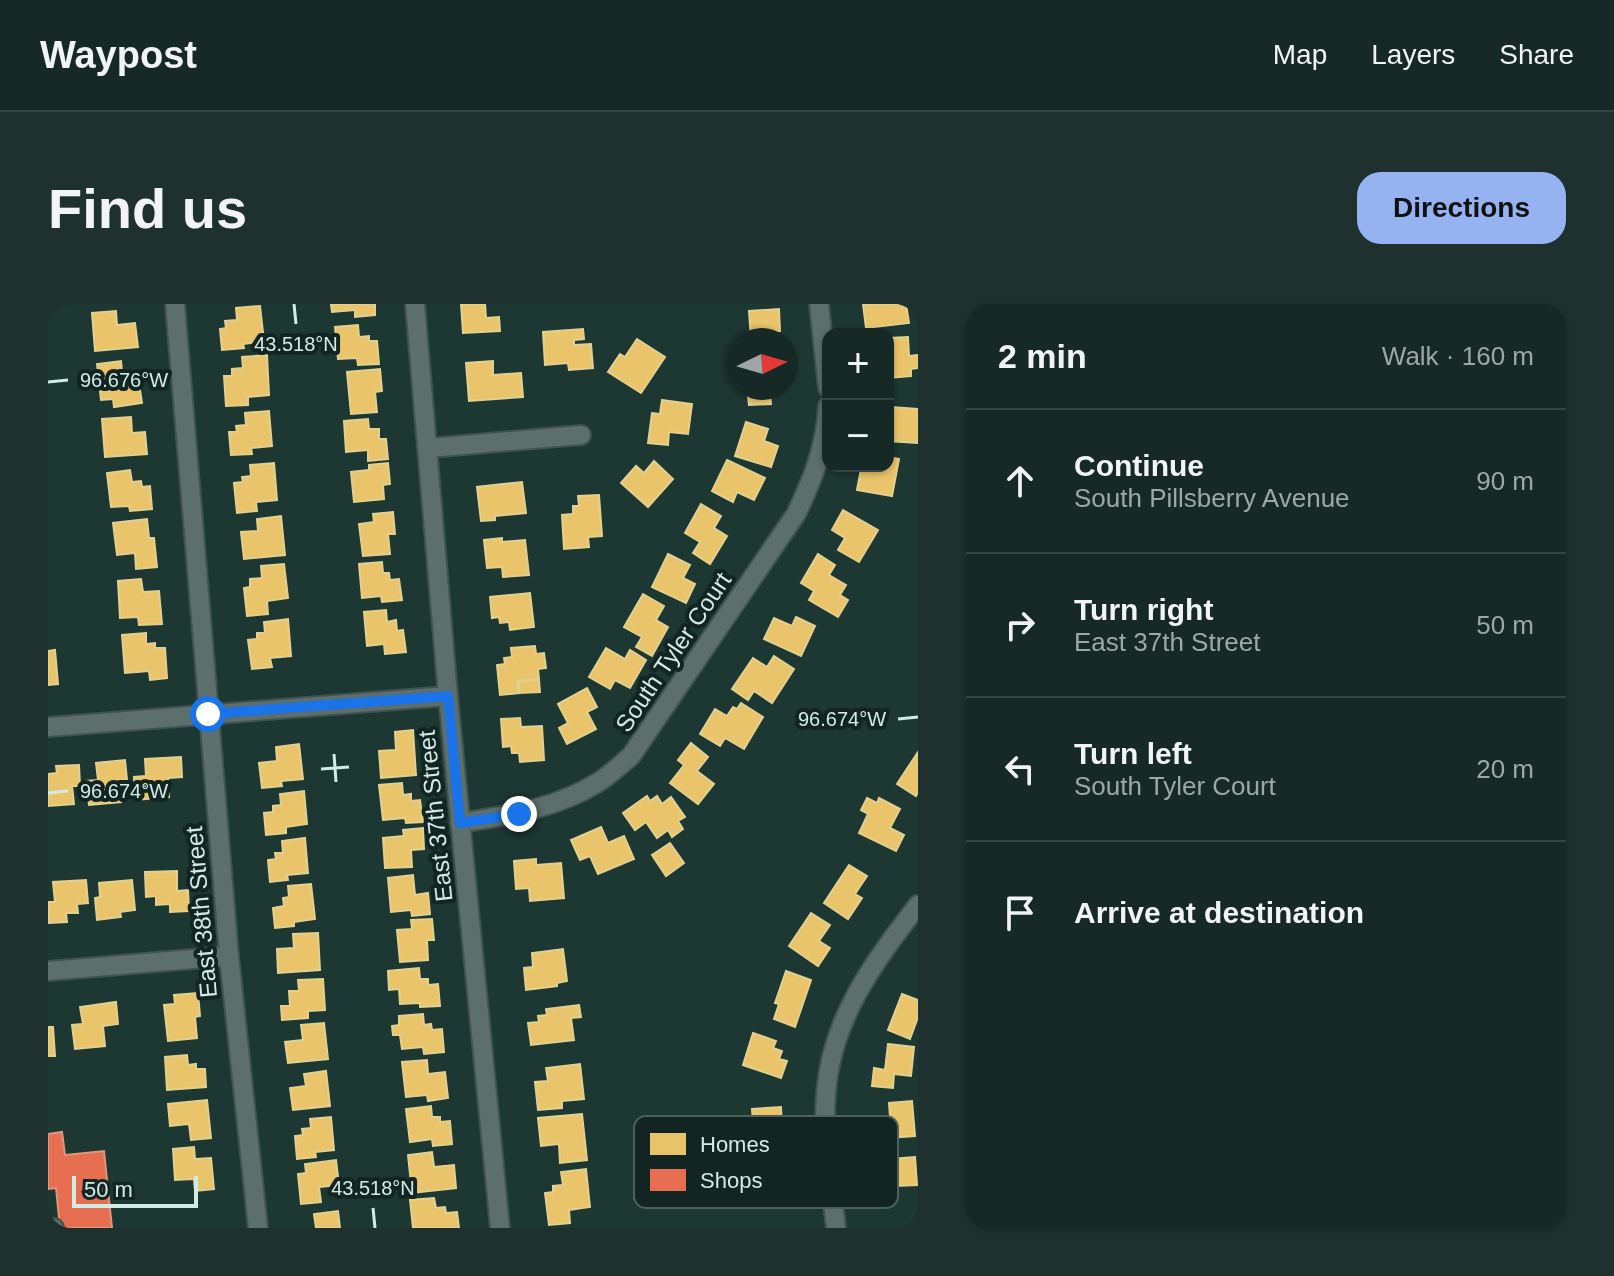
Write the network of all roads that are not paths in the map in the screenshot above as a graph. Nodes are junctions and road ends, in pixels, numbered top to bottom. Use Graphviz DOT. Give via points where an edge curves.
graph roads {
  1 [pos="175,304"];
  2 [pos="415,304"];
  3 [pos="819,304"];
  4 [pos="822,332"];
  5 [pos="581,435"];
  6 [pos="429,448"];
  7 [pos="822,449"];
  8 [pos="448,696"];
  9 [pos="208,714"];
  10 [pos="48,727"];
  11 [pos="460,823"];
  12 [pos="918,905"];
  13 [pos="229,956"];
  14 [pos="48,971"];
  15 [pos="827,1116"];
  16 [pos="834,1208"];
  17 [pos="258,1228"];
  18 [pos="500,1228"];
  19 [pos="836,1228"];
  1 -- 9 [label="street, East 38th Street"];
  2 -- 6 [label="street, East 37th Street"];
  3 -- 4 [label="street"];
  5 -- 6 [label="street"];
  6 -- 8 [label="street, East 37th Street"];
  7 -- 11 [label="street, South Tyler Court" via="796,514 631,756 599,782 563,800 519,814"];
  8 -- 9 [label="street"];
  8 -- 11 [label="street, East 37th Street"];
  9 -- 10 [label="street"];
  9 -- 13 [label="street, East 38th Street"];
  11 -- 18 [label="street, East 37th Street"];
  12 -- 15 [label="street" via="872,965 849,1008 834,1044"];
  13 -- 14 [label="street"];
  13 -- 17 [label="street, East 38th Street"];
  16 -- 19 [label="street"];
}
